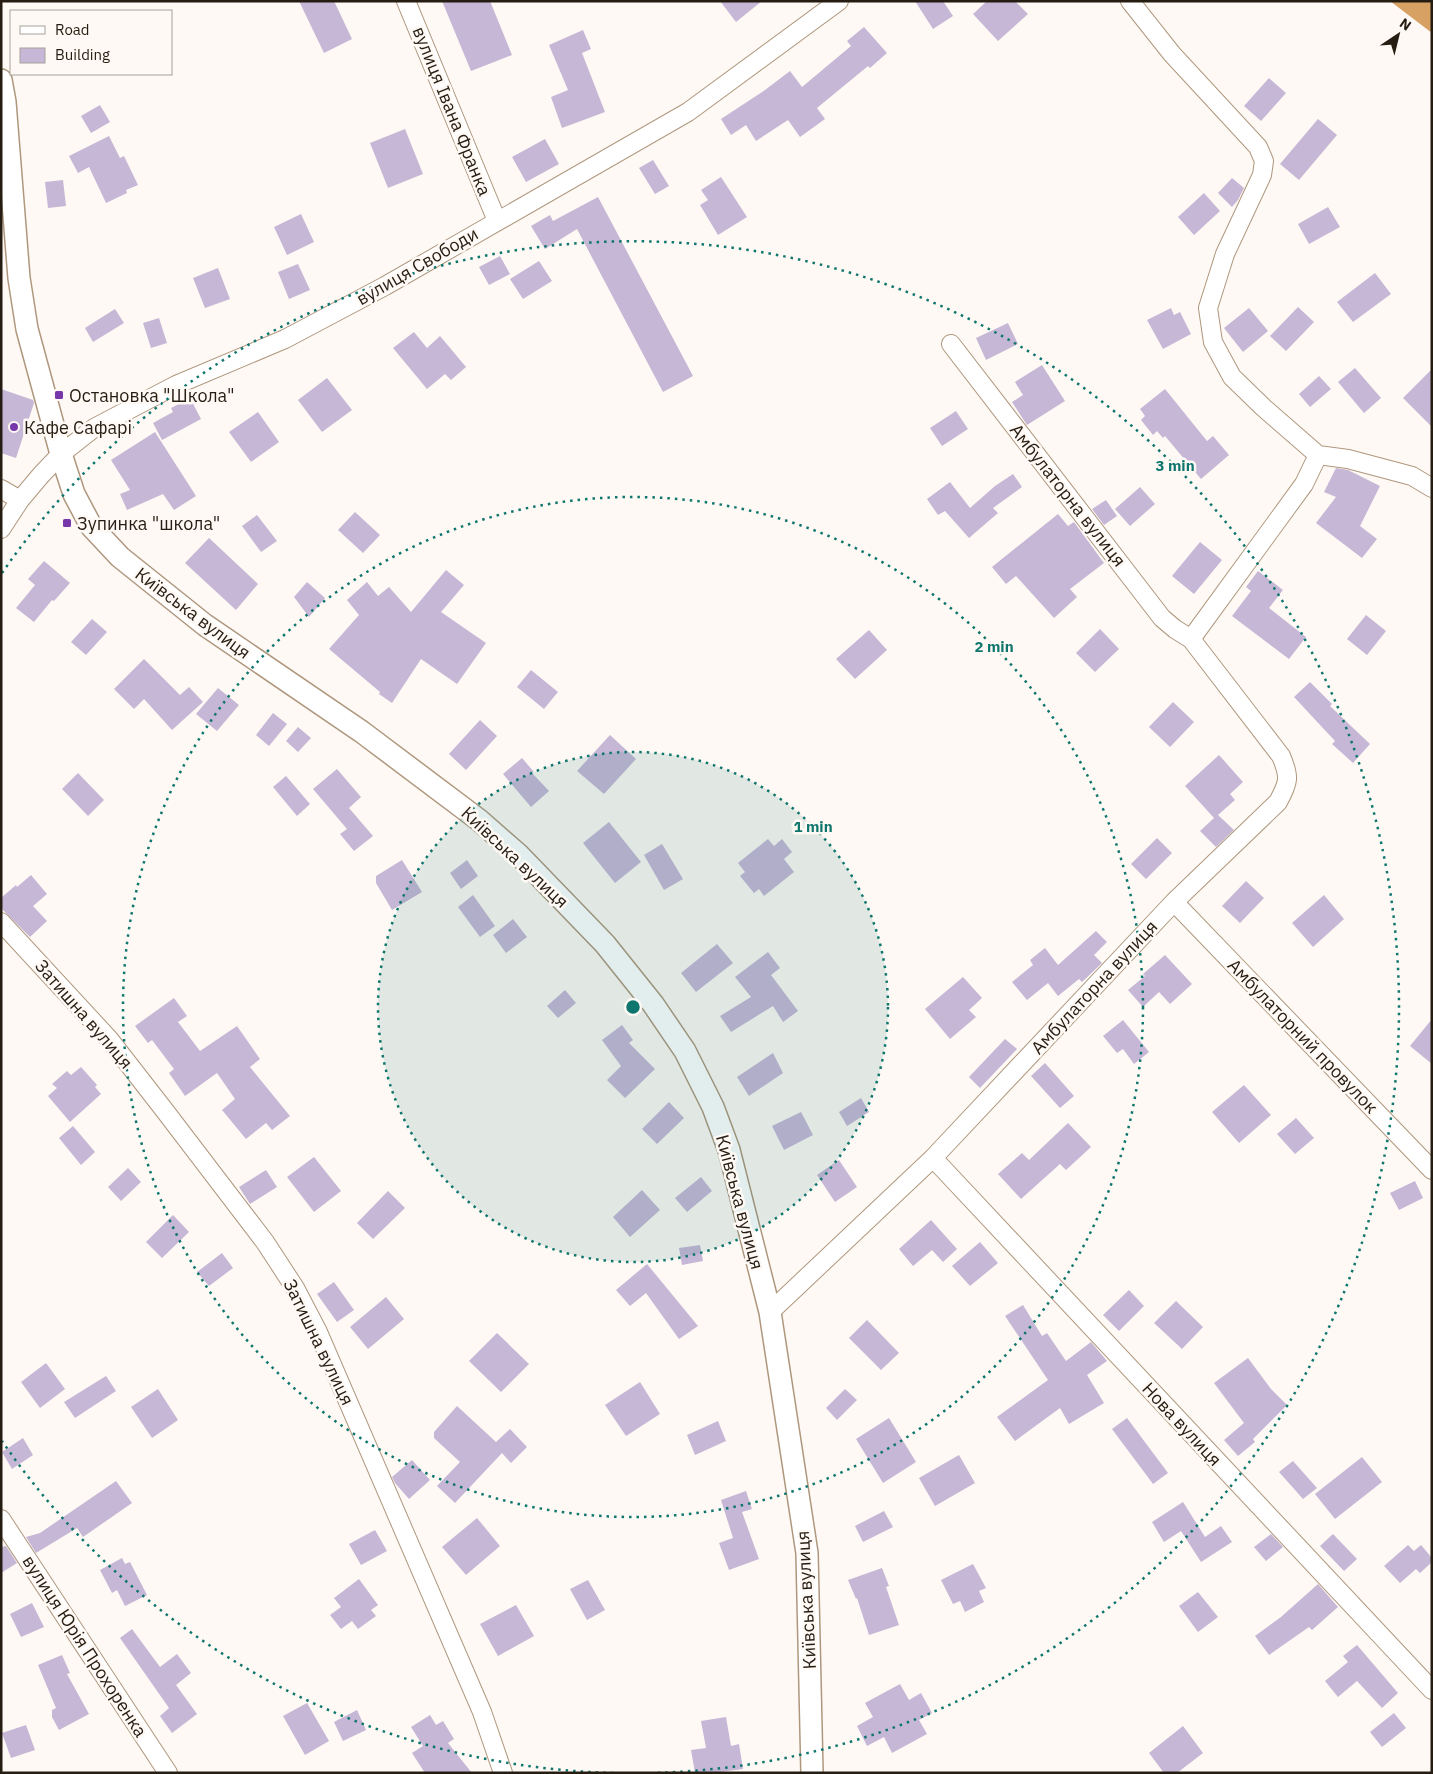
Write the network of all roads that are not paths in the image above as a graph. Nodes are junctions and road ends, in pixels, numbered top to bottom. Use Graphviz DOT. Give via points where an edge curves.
graph roads {
  1 [pos="406,1"];
  2 [pos="839,1"];
  3 [pos="1130,1"];
  4 [pos="1,80"];
  5 [pos="497,220"];
  6 [pos="951,344"];
  7 [pos="61,454"];
  8 [pos="1318,455"];
  9 [pos="1432,488"];
  10 [pos="1,489"];
  11 [pos="20,500"];
  12 [pos="1,529"];
  13 [pos="1192,638"];
  14 [pos="1174,902"];
  15 [pos="1,922"];
  16 [pos="933,1158"];
  17 [pos="1432,1170"];
  18 [pos="770,1312"];
  19 [pos="1,1519"];
  20 [pos="1432,1690"];
  21 [pos="168,1773"];
  22 [pos="503,1773"];
  23 [pos="812,1773"];
  1 -- 5 [label="street, вулиця Івана Франка"];
  2 -- 5 [label="street, вулиця Свободи" via="688,112"];
  3 -- 8 [label="street" via="1172,54 1258,147 1264,161 1262,175 1225,254 1208,308 1213,342 1232,377"];
  4 -- 7 [label="street, Київська вулиця" via="27,329"];
  5 -- 7 [label="street, вулиця Свободи" via="385,286 285,339 176,385 94,428"];
  6 -- 13 [label="street, Амбулаторна вулиця" via="1162,618"];
  7 -- 11 [label="street, вулиця Свободи"];
  7 -- 18 [label="street, Київська вулиця" via="74,494 91,526 120,557 205,625 362,732 480,820 519,855 605,944 653,1004 685,1051 713,1107 729,1150"];
  8 -- 9 [label="street" via="1348,458 1412,476"];
  8 -- 13 [label="street" via="1304,484"];
  10 -- 11 [label="street"];
  11 -- 12 [label="street, вулиця Свободи"];
  13 -- 14 [label="street, Амбулаторна вулиця" via="1281,756 1288,772 1285,789 1278,802"];
  14 -- 16 [label="street, Амбулаторна вулиця"];
  14 -- 17 [label="street, Амбулаторний провулок"];
  15 -- 22 [label="street, Затишна вулиця" via="109,1039 265,1242 295,1288 322,1340 478,1703"];
  16 -- 18 [label="street, Амбулаторна вулиця"];
  16 -- 20 [label="street, Нова вулиця"];
  18 -- 23 [label="street, Київська вулиця" via="807,1553"];
  19 -- 21 [label="street, вулиця Юрія Прохоренка"];
}
